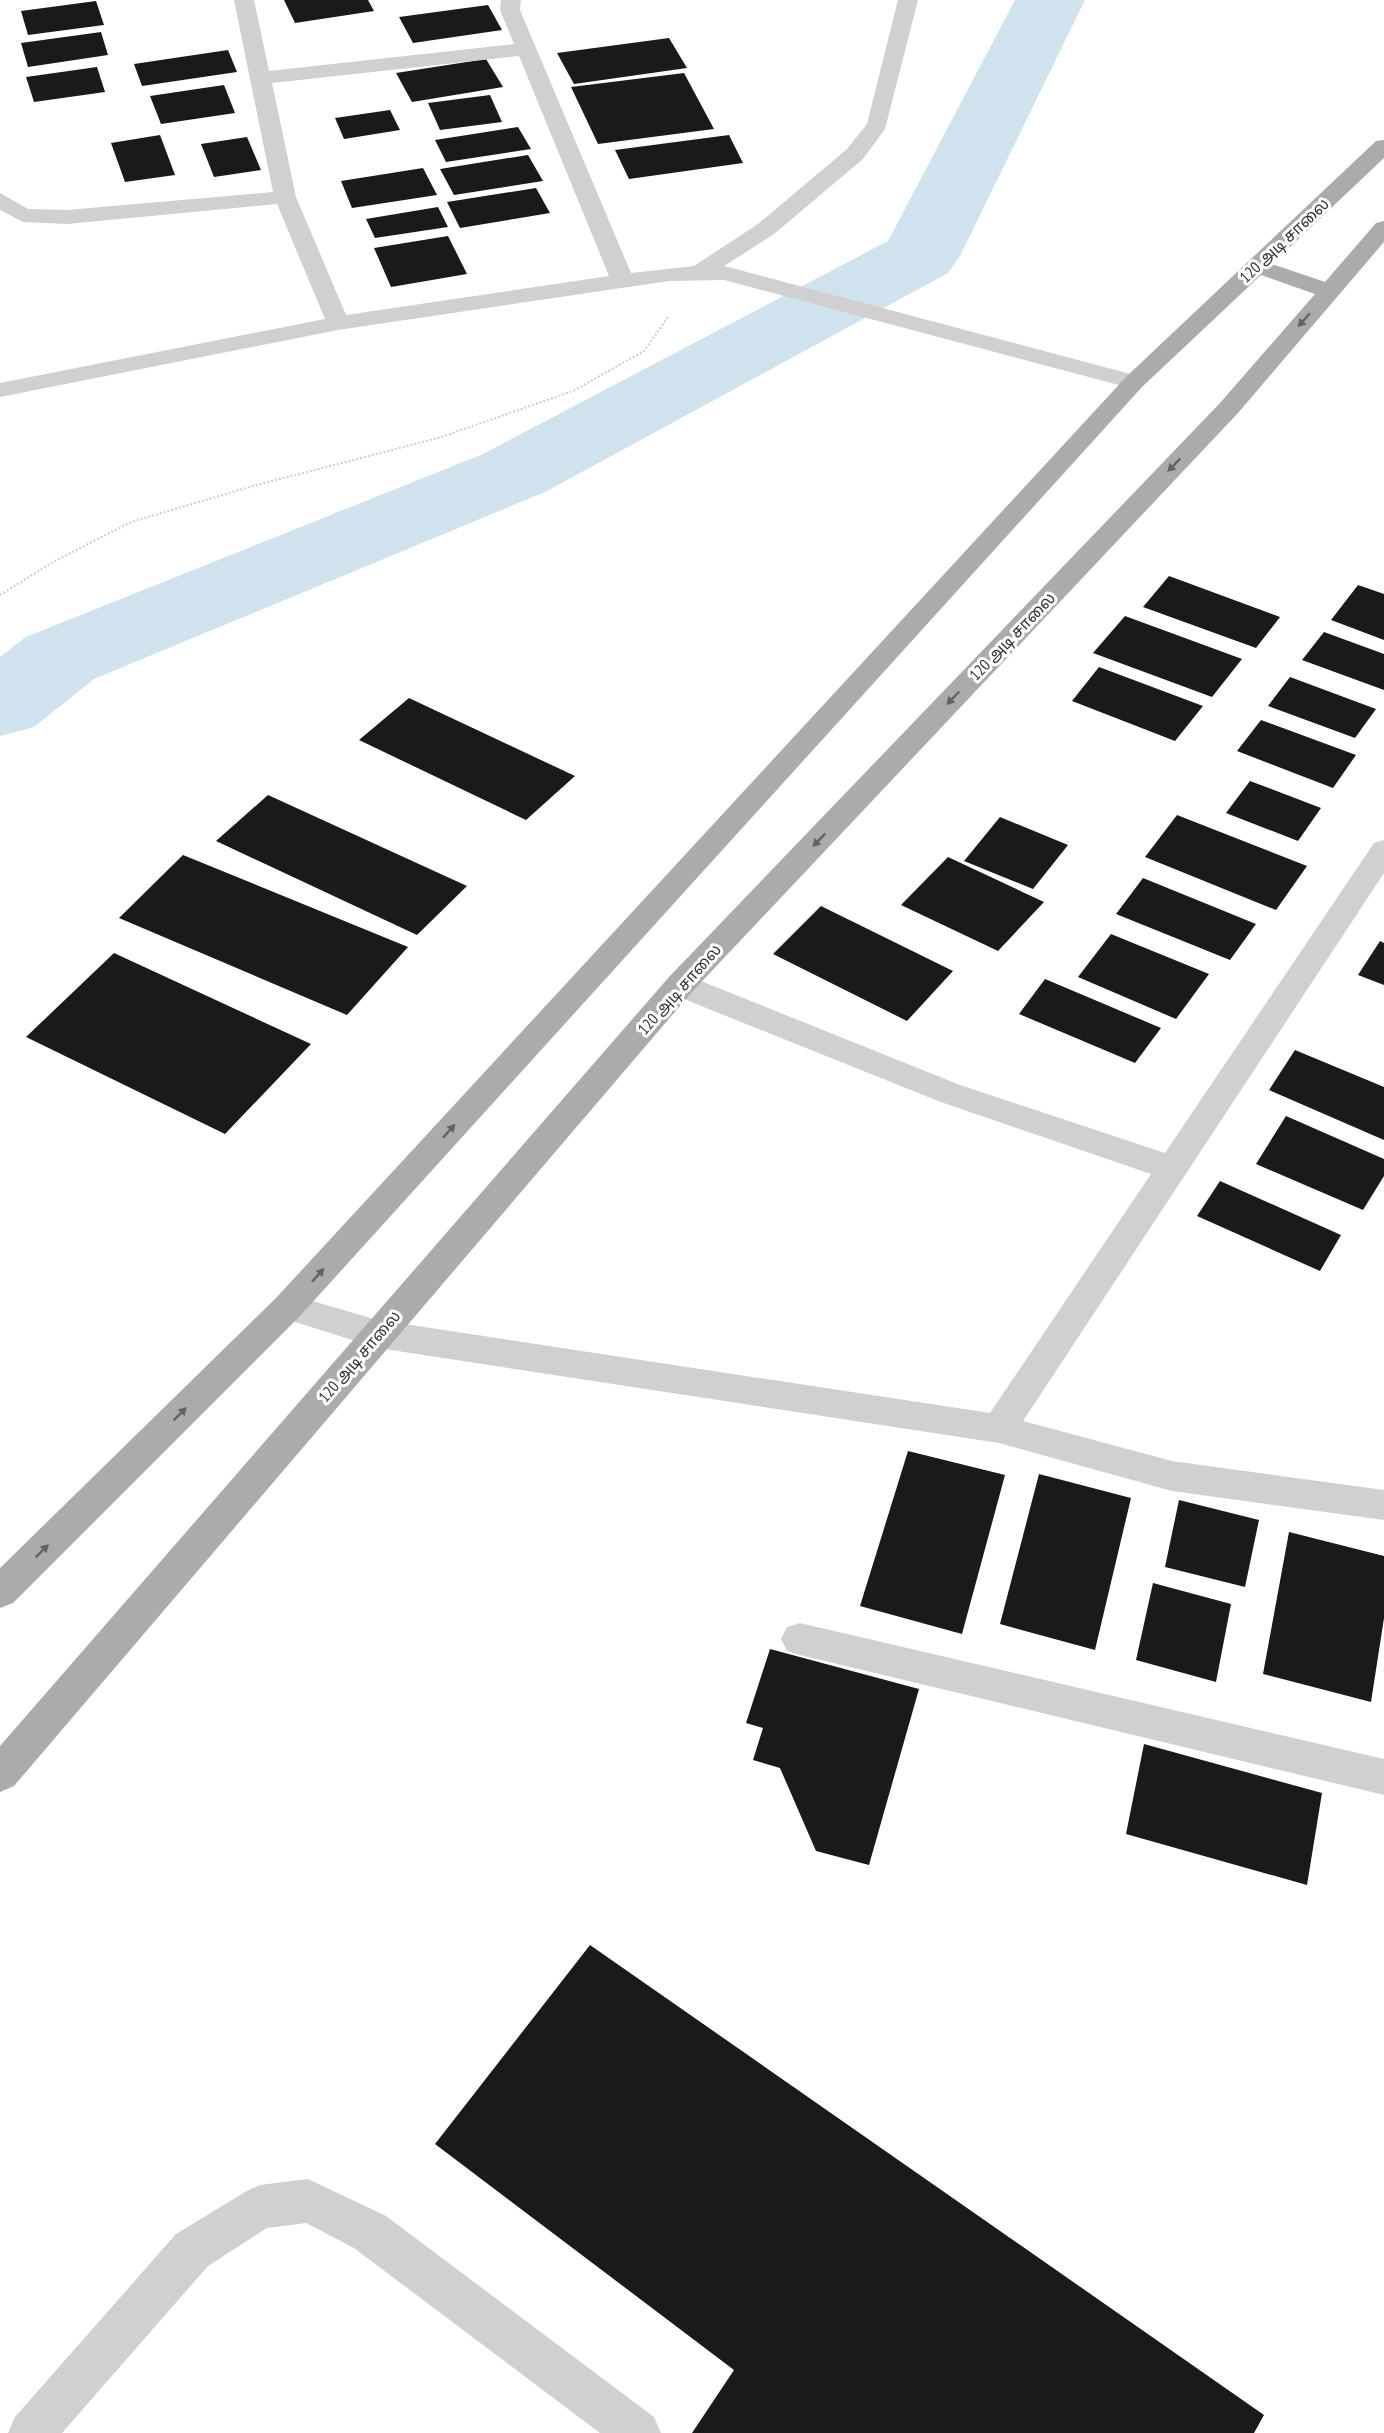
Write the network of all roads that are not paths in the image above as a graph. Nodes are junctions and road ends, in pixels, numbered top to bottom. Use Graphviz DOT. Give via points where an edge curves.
graph roads {
  1 [pos="244,0"];
  2 [pos="511,0"];
  3 [pos="908,0"];
  4 [pos="526,48"];
  5 [pos="259,78"];
  6 [pos="1384,146"];
  7 [pos="285,197"];
  8 [pos="0,200"];
  9 [pos="1384,228"];
  10 [pos="1257,266"];
  11 [pos="700,272"];
  12 [pos="623,281"];
  13 [pos="1330,291"];
  14 [pos="338,323"];
  15 [pos="1134,382"];
  16 [pos="0,390"];
  17 [pos="1384,850"];
  18 [pos="680,985"];
  19 [pos="1172,1168"];
  20 [pos="288,1307"];
  21 [pos="378,1334"];
  22 [pos="999,1429"];
  23 [pos="1384,1505"];
  24 [pos="0,1592"];
  25 [pos="801,1639"];
  26 [pos="0,1774"];
  27 [pos="1384,1777"];
  28 [pos="31,2433"];
  29 [pos="638,2433"];
  1 -- 5 [label="street"];
  2 -- 4 [label="street" via="510,10"];
  3 -- 11 [label="street" via="877,124 855,154 766,229"];
  4 -- 5 [label="street"];
  4 -- 12 [label="street"];
  5 -- 7 [label="street"];
  6 -- 10 [label="main road, 120 அடி சாலை"];
  7 -- 8 [label="street" via="67,217 23,215"];
  7 -- 14 [label="street"];
  9 -- 13 [label="main road, 120 அடி சாலை"];
  10 -- 13 [label="main road"];
  10 -- 15 [label="main road, 120 அடி சாலை"];
  11 -- 12 [label="street"];
  11 -- 15 [label="street" via="725,273"];
  12 -- 14 [label="street"];
  13 -- 18 [label="main road, 120 அடி சாலை, one-way" via="1229,408"];
  14 -- 16 [label="street"];
  20 -- 15 [label="main road, 120 அடி சாலை, one-way"];
  17 -- 19 [label="street"];
  18 -- 19 [label="street" via="949,1094"];
  18 -- 21 [label="main road, 120 அடி சாலை"];
  19 -- 22 [label="street"];
  20 -- 21 [label="street"];
  24 -- 20 [label="main road, 120 அடி சாலை, one-way"];
  21 -- 22 [label="street"];
  21 -- 26 [label="main road, 120 அடி சாலை"];
  22 -- 23 [label="street" via="1172,1476"];
  25 -- 27 [label="street"];
  28 -- 29 [label="street" via="192,2250 260,2206 308,2201 370,2232"];
}
